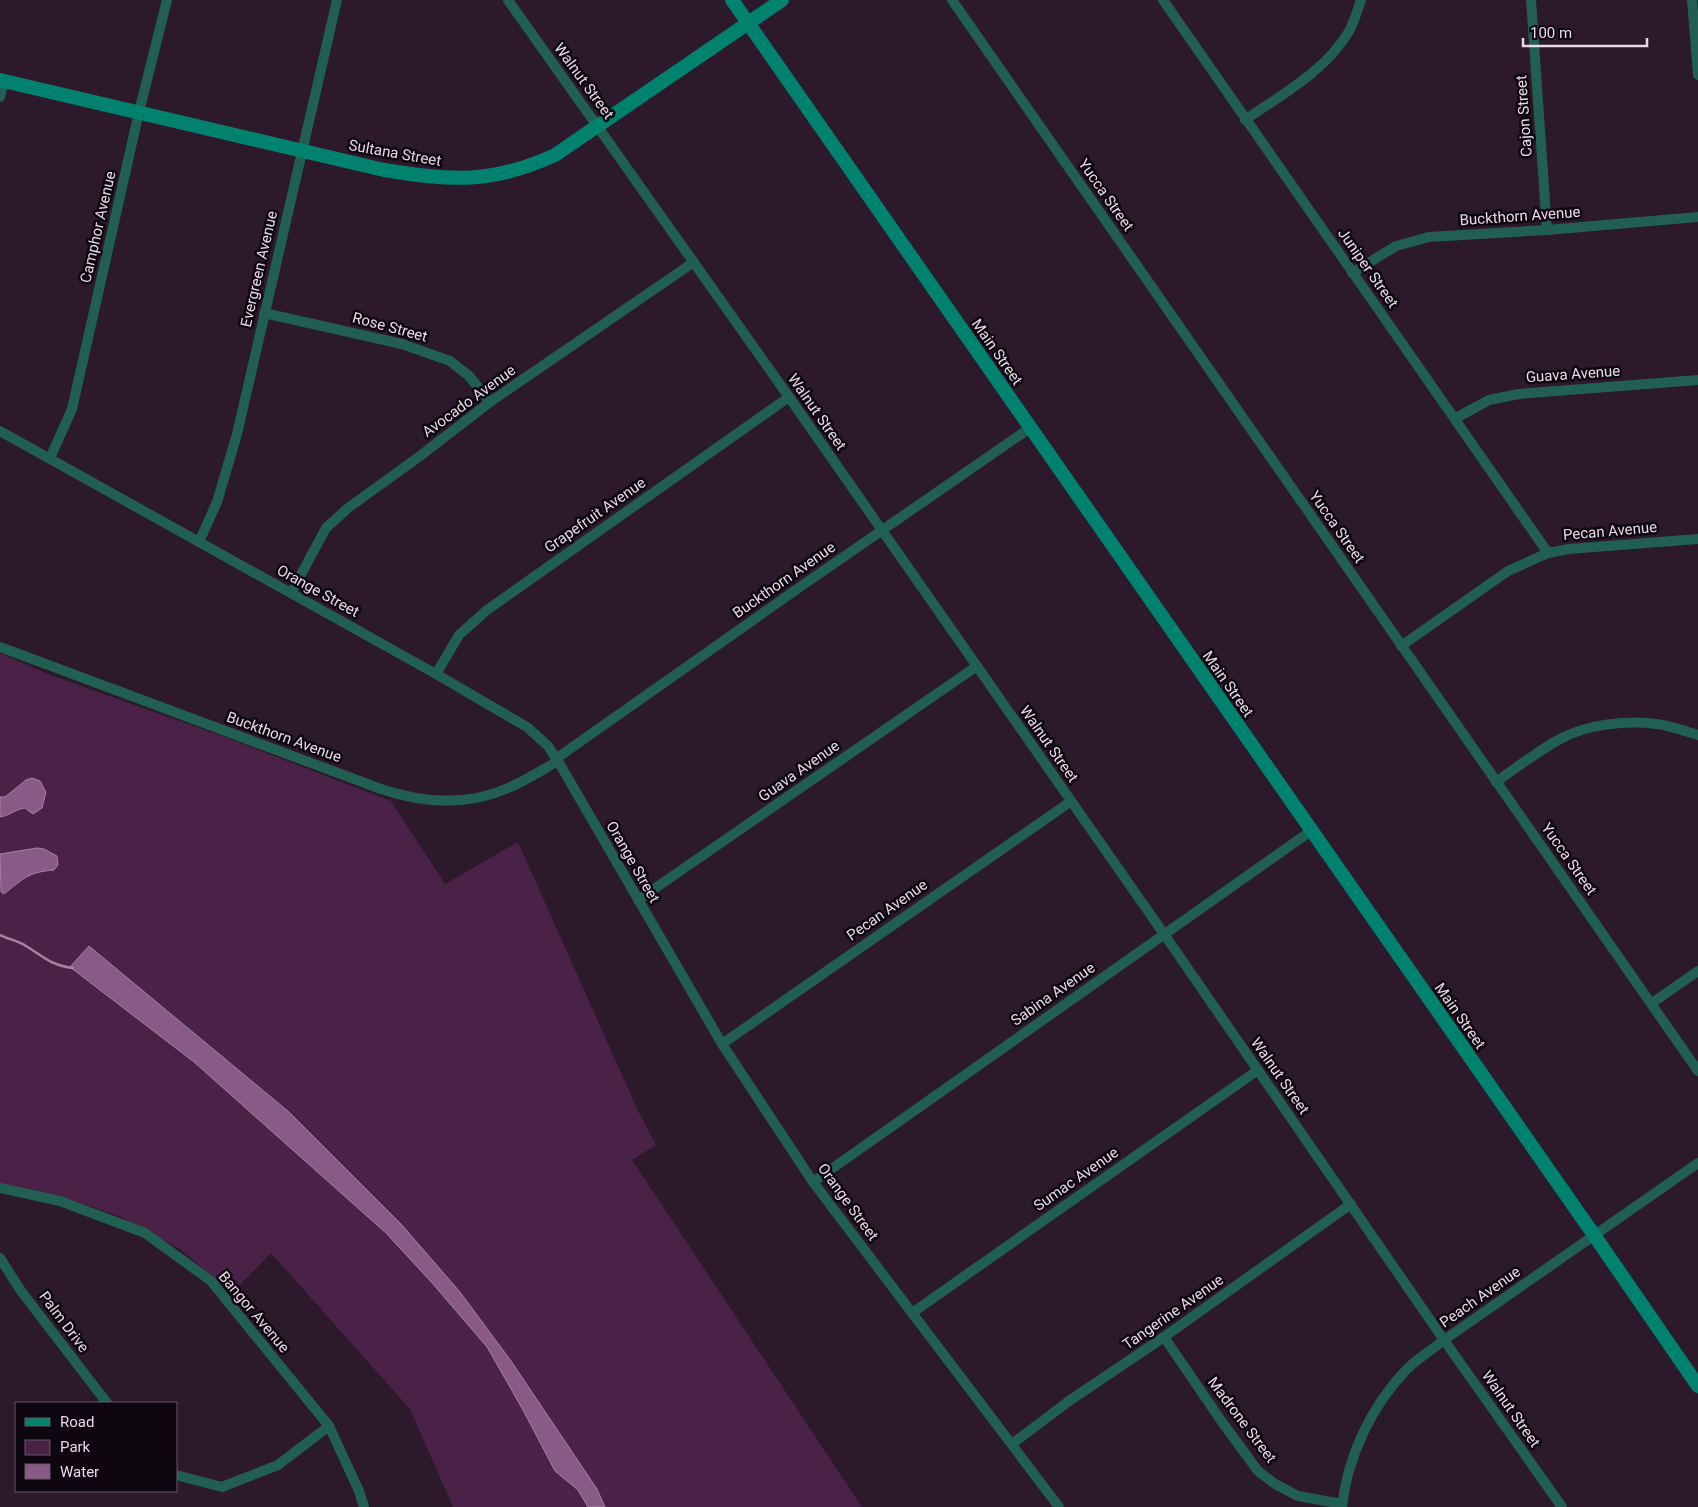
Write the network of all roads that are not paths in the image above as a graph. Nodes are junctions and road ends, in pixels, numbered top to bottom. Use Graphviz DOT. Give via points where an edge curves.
graph roads {
  1 [pos="167,0"];
  2 [pos="336,0"];
  3 [pos="508,0"];
  4 [pos="732,0"];
  5 [pos="782,0"];
  6 [pos="952,0"];
  7 [pos="1163,0"];
  8 [pos="1361,0"];
  9 [pos="1531,0"];
  10 [pos="1692,0"];
  11 [pos="1696,14"];
  12 [pos="749,23"];
  13 [pos="1698,75"];
  14 [pos="2,80"];
  15 [pos="0,97"];
  16 [pos="139,112"];
  17 [pos="1245,120"];
  18 [pos="598,126"];
  19 [pos="301,151"];
  20 [pos="1698,217"];
  21 [pos="1547,230"];
  22 [pos="694,262"];
  23 [pos="1352,273"];
  24 [pos="264,313"];
  25 [pos="1698,380"];
  26 [pos="789,397"];
  27 [pos="490,402"];
  28 [pos="1456,418"];
  29 [pos="1030,428"];
  30 [pos="0,431"];
  31 [pos="50,458"];
  32 [pos="881,530"];
  33 [pos="1698,539"];
  34 [pos="199,542"];
  35 [pos="1548,553"];
  36 [pos="291,593"];
  37 [pos="1401,646"];
  38 [pos="0,647"];
  39 [pos="977,666"];
  40 [pos="436,674"];
  41 [pos="1698,735"];
  42 [pos="558,759"];
  43 [pos="1496,782"];
  44 [pos="1070,802"];
  45 [pos="1311,831"];
  46 [pos="638,900"];
  47 [pos="1164,934"];
  48 [pos="1698,971"];
  49 [pos="1652,1003"];
  50 [pos="722,1044"];
  51 [pos="1258,1070"];
  52 [pos="1698,1071"];
  53 [pos="1698,1162"];
  54 [pos="813,1182"];
  55 [pos="0,1188"];
  56 [pos="1351,1204"];
  57 [pos="1594,1235"];
  58 [pos="0,1258"];
  59 [pos="912,1313"];
  60 [pos="1164,1337"];
  61 [pos="1444,1340"];
  62 [pos="1698,1386"];
  63 [pos="106,1402"];
  64 [pos="329,1426"];
  65 [pos="1012,1444"];
  66 [pos="178,1476"];
  67 [pos="1342,1506"];
  68 [pos="364,1507"];
  69 [pos="1059,1507"];
  70 [pos="1562,1507"];
  1 -- 16 [label="street, Camphor Avenue"];
  2 -- 19 [label="street, Evergreen Avenue"];
  3 -- 18 [label="street, Walnut Street"];
  4 -- 12 [label="main road, Main Street"];
  5 -- 12 [label="main road, Sultana Street"];
  6 -- 37 [label="street, Yucca Street"];
  7 -- 17 [label="street, Juniper Street"];
  8 -- 17 [label="street" via="1349,31 1333,55"];
  9 -- 21 [label="street, Cajon Street"];
  10 -- 11 [label="street"];
  11 -- 13 [label="street"];
  12 -- 18 [label="main road, Sultana Street"];
  12 -- 29 [label="main road, Main Street"];
  14 -- 15 [label="street"];
  14 -- 16 [label="main road, Sultana Street"];
  16 -- 19 [label="main road, Sultana Street"];
  16 -- 31 [label="street, Camphor Avenue" via="72,409"];
  17 -- 23 [label="street, Juniper Street"];
  18 -- 19 [label="main road, Sultana Street" via="536,164 468,179 384,170"];
  18 -- 22 [label="street, Walnut Street"];
  19 -- 24 [label="street, Evergreen Avenue"];
  20 -- 21 [label="street, Buckthorn Avenue"];
  21 -- 23 [label="street, Buckthorn Avenue" via="1429,237 1396,246"];
  22 -- 26 [label="street, Walnut Street"];
  22 -- 27 [label="street, Avocado Avenue"];
  23 -- 28 [label="street, Juniper Street"];
  24 -- 27 [label="street, Rose Street" via="402,344 450,361 469,376"];
  24 -- 34 [label="street, Evergreen Avenue" via="237,434 217,502"];
  25 -- 28 [label="street, Guava Avenue" via="1519,394 1490,400"];
  26 -- 32 [label="street, Walnut Street"];
  26 -- 40 [label="street, Grapefruit Avenue" via="487,610 459,635"];
  27 -- 36 [label="street, Avocado Avenue" via="326,528"];
  28 -- 35 [label="street, Juniper Street"];
  29 -- 32 [label="street, Buckthorn Avenue"];
  29 -- 45 [label="main road, Main Street"];
  30 -- 31 [label="street, Orange Street"];
  31 -- 34 [label="street, Orange Street"];
  32 -- 39 [label="street, Walnut Street"];
  32 -- 42 [label="street, Buckthorn Avenue"];
  33 -- 35 [label="street, Pecan Avenue"];
  34 -- 36 [label="street, Orange Street"];
  35 -- 37 [label="street, Pecan Avenue" via="1508,571"];
  36 -- 40 [label="street, Orange Street"];
  37 -- 43 [label="street, Yucca Street"];
  38 -- 42 [label="street, Buckthorn Avenue" via="381,789 418,799 452,802 485,797 509,788"];
  39 -- 44 [label="street, Walnut Street"];
  39 -- 46 [label="street, Guava Avenue"];
  40 -- 42 [label="street, Orange Street" via="527,727"];
  41 -- 43 [label="street" via="1658,724 1625,722 1593,728 1562,738"];
  42 -- 46 [label="street, Orange Street"];
  43 -- 49 [label="street, Yucca Street"];
  44 -- 47 [label="street, Walnut Street"];
  44 -- 50 [label="street, Pecan Avenue"];
  45 -- 47 [label="street, Sabina Avenue"];
  45 -- 57 [label="main road, Main Street"];
  46 -- 50 [label="street, Orange Street"];
  47 -- 51 [label="street, Walnut Street"];
  47 -- 54 [label="street, Sabina Avenue"];
  48 -- 49 [label="street"];
  49 -- 52 [label="street, Yucca Street"];
  50 -- 54 [label="street, Orange Street"];
  51 -- 56 [label="street, Walnut Street"];
  51 -- 59 [label="street, Sumac Avenue"];
  53 -- 57 [label="street, Peach Avenue"];
  54 -- 59 [label="street, Orange Street"];
  55 -- 64 [label="street, Bangor Avenue" via="60,1201 145,1233 211,1282"];
  56 -- 60 [label="street, Tangerine Avenue"];
  56 -- 61 [label="street, Walnut Street"];
  57 -- 61 [label="street, Peach Avenue"];
  57 -- 62 [label="main road, Main Street"];
  58 -- 63 [label="street, Palm Drive" via="21,1291"];
  59 -- 65 [label="street, Orange Street"];
  60 -- 65 [label="street, Tangerine Avenue"];
  60 -- 67 [label="street, Madrone Street" via="1258,1471 1298,1496"];
  61 -- 67 [label="street, Peach Avenue" via="1408,1368 1382,1400 1365,1429 1350,1468"];
  61 -- 70 [label="street, Walnut Street"];
  64 -- 66 [label="street" via="278,1465 222,1487"];
  64 -- 68 [label="street, Bangor Avenue"];
  65 -- 69 [label="street, Orange Street"];
}
